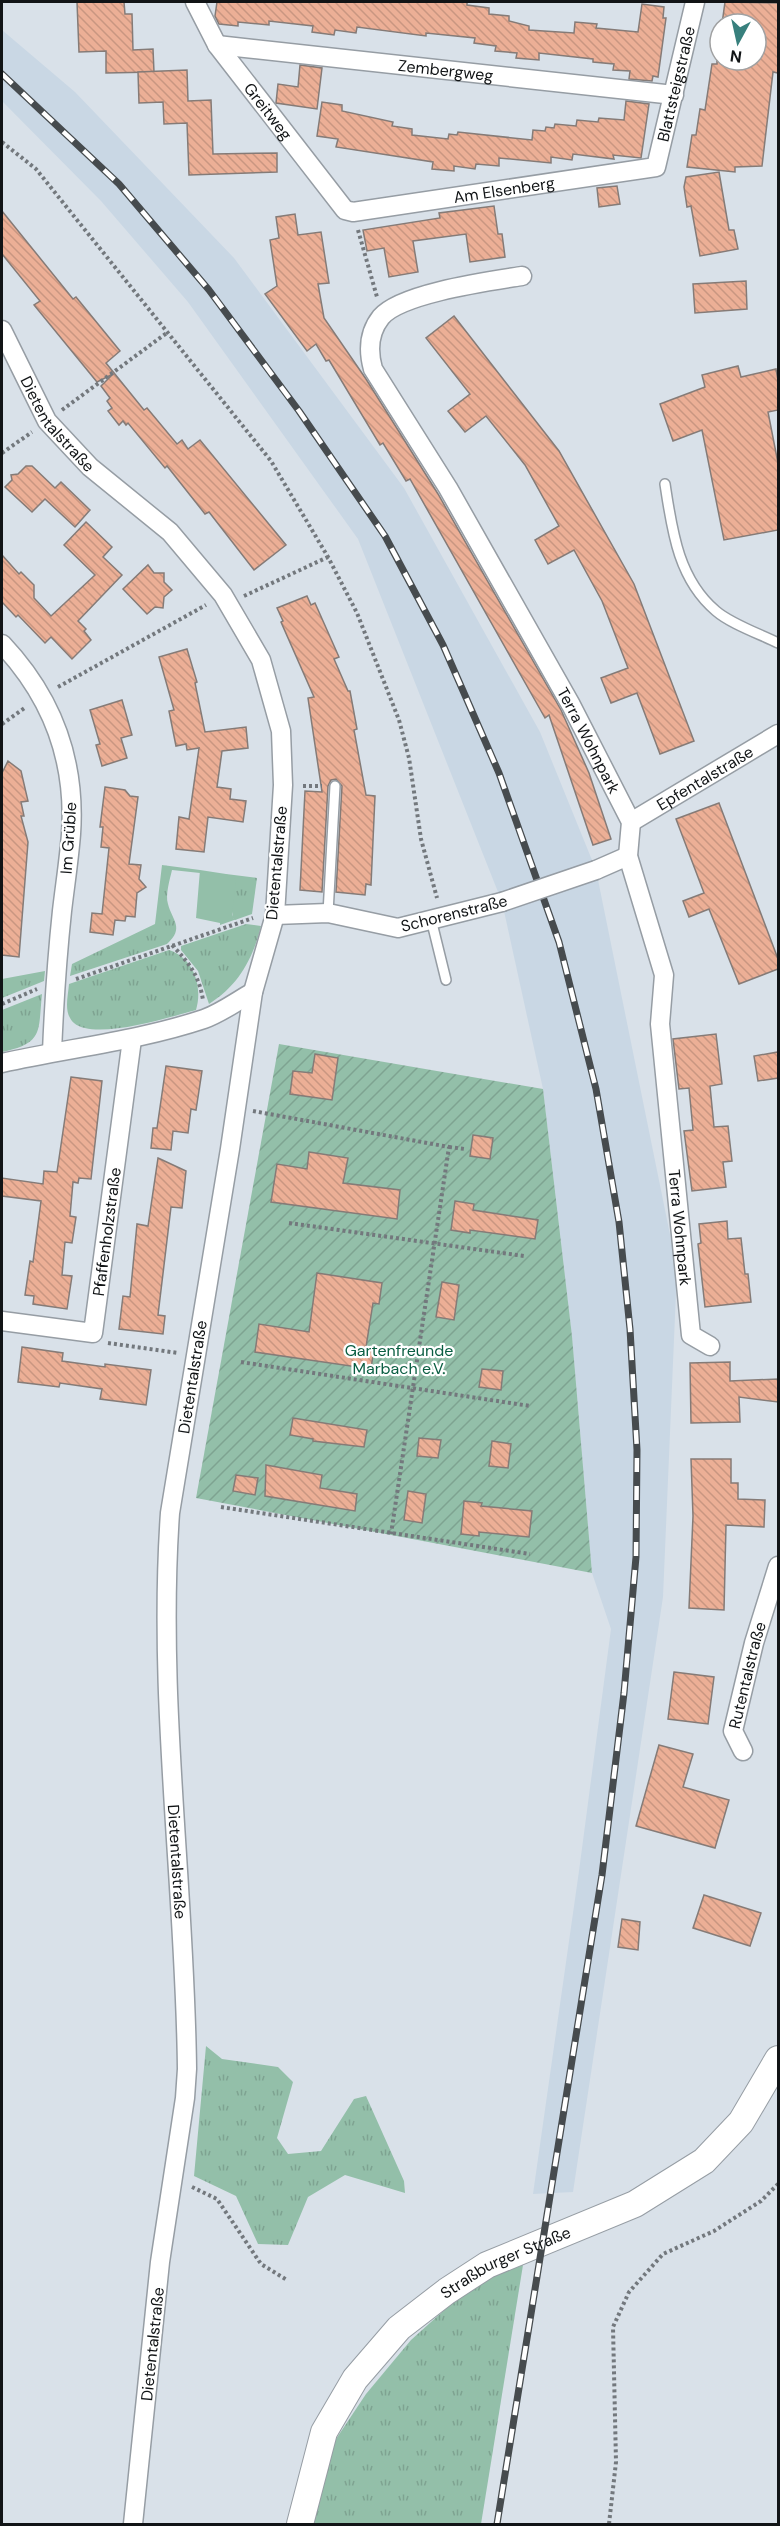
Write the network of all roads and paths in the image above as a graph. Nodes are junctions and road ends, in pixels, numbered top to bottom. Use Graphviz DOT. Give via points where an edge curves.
graph roads {
  1 [pos="195,2"];
  2 [pos="693,2"];
  3 [pos="217,45"];
  4 [pos="674,95"];
  5 [pos="2,142"];
  6 [pos="656,167"];
  7 [pos="352,212"];
  8 [pos="522,276"];
  9 [pos="382,316"];
  10 [pos="2,330"];
  11 [pos="168,332"];
  12 [pos="47,421"];
  13 [pos="2,453"];
  14 [pos="665,484"];
  15 [pos="328,557"];
  16 [pos="223,595"];
  17 [pos="778,643"];
  18 [pos="2,644"];
  19 [pos="43,696"];
  20 [pos="2,724"];
  21 [pos="778,734"];
  22 [pos="283,785"];
  23 [pos="335,786"];
  24 [pos="631,822"];
  25 [pos="628,856"];
  26 [pos="328,913"];
  27 [pos="275,915"];
  28 [pos="436,918"];
  29 [pos="172,945"];
  30 [pos="446,980"];
  31 [pos="55,986"];
  32 [pos="252,992"];
  33 [pos="2,1004"];
  34 [pos="207,1018"];
  35 [pos="132,1039"];
  36 [pos="52,1052"];
  37 [pos="2,1063"];
  38 [pos="235,1108"];
  39 [pos="449,1147"];
  40 [pos="465,1149"];
  41 [pos="289,1223"];
  42 [pos="435,1243"];
  43 [pos="524,1256"];
  44 [pos="2,1321"];
  45 [pos="93,1333"];
  46 [pos="710,1347"];
  47 [pos="195,1355"];
  48 [pos="241,1362"];
  49 [pos="414,1388"];
  50 [pos="530,1406"];
  51 [pos="221,1507"];
  52 [pos="391,1534"];
  53 [pos="530,1554"];
  54 [pos="778,1566"];
  55 [pos="742,1751"];
  56 [pos="778,2059"];
  57 [pos="173,2177"];
  58 [pos="778,2184"];
  59 [pos="287,2280"];
  60 [pos="132,2524"];
  61 [pos="300,2524"];
  62 [pos="609,2524"];
  1 -- 3 [label="street, Greitweg"];
  2 -- 4 [label="street, Blattsteigstraße"];
  3 -- 4 [label="street, Zembergweg"];
  3 -- 7 [label="street, Greitweg" via="345,210"];
  4 -- 6 [label="street, Blattsteigstraße"];
  5 -- 11 [label="path" via="36,169"];
  6 -- 7 [label="street, Am Elsenberg"];
  7 -- 9 [label="path"];
  8 -- 9 [label="street" via="460,287 399,304"];
  9 -- 24 [label="street, Terra Wohnpark" via="370,341 373,369 448,488 571,705"];
  10 -- 12 [label="street, Dietentalstraße"];
  11 -- 12 [label="path"];
  11 -- 15 [label="path" via="271,461"];
  12 -- 13 [label="path"];
  12 -- 16 [label="street, Dietentalstraße" via="90,467 170,532"];
  14 -- 17 [label="lane" via="671,526 687,578 715,610"];
  15 -- 16 [label="path" via="245,596"];
  15 -- 28 [label="path" via="357,613 399,720"];
  16 -- 19 [label="path"];
  16 -- 22 [label="street, Dietentalstraße" via="261,660 281,731"];
  18 -- 19 [label="street, Im Grüble"];
  19 -- 20 [label="path"];
  19 -- 31 [label="street, Im Grüble" via="62,740 70,780 71,833"];
  21 -- 24 [label="street, Epfentalstraße"];
  22 -- 23 [label="path"];
  22 -- 27 [label="street, Dietentalstraße"];
  23 -- 26 [label="lane"];
  24 -- 25 [label="street, Terra Wohnpark"];
  25 -- 28 [label="street, Schorenstraße, bridge" via="502,902"];
  25 -- 46 [label="street, Terra Wohnpark" via="664,975 660,1024 691,1335"];
  26 -- 27 [label="street, Schorenstraße"];
  26 -- 28 [label="street, Schorenstraße" via="398,928"];
  27 -- 29 [label="path" via="248,919"];
  27 -- 32 [label="street, Dietentalstraße"];
  28 -- 30 [label="lane"];
  29 -- 31 [label="path"];
  29 -- 34 [label="path" via="199,977"];
  31 -- 33 [label="path"];
  31 -- 36 [label="street, Im Grüble"];
  32 -- 34 [label="street"];
  32 -- 38 [label="street, Dietentalstraße"];
  34 -- 35 [label="street"];
  35 -- 36 [label="street"];
  35 -- 45 [label="street, Pfaffenholzstraße"];
  36 -- 37 [label="street"];
  38 -- 39 [label="path"];
  38 -- 47 [label="street, Dietentalstraße"];
  39 -- 40 [label="path"];
  39 -- 42 [label="path"];
  41 -- 42 [label="path"];
  42 -- 43 [label="path"];
  42 -- 49 [label="path"];
  44 -- 45 [label="street"];
  45 -- 47 [label="path" via="104,1343"];
  47 -- 57 [label="street, Dietentalstraße" via="170,1513 167,1557 166,1673 187,2068"];
  48 -- 49 [label="path"];
  49 -- 50 [label="path"];
  49 -- 52 [label="path"];
  51 -- 52 [label="path"];
  52 -- 53 [label="path"];
  54 -- 55 [label="street, Rutentalstraße" via="733,1731"];
  56 -- 61 [label="main road, Straßburger Straße" via="741,2122 704,2161 635,2204 488,2265 447,2290 399,2328 355,2379 324,2432"];
  57 -- 59 [label="path" via="217,2199 261,2264"];
  57 -- 60 [label="street, Dietentalstraße"];
  58 -- 62 [label="path" via="761,2201 714,2231 663,2254 629,2292 613,2327 616,2462"];
}
